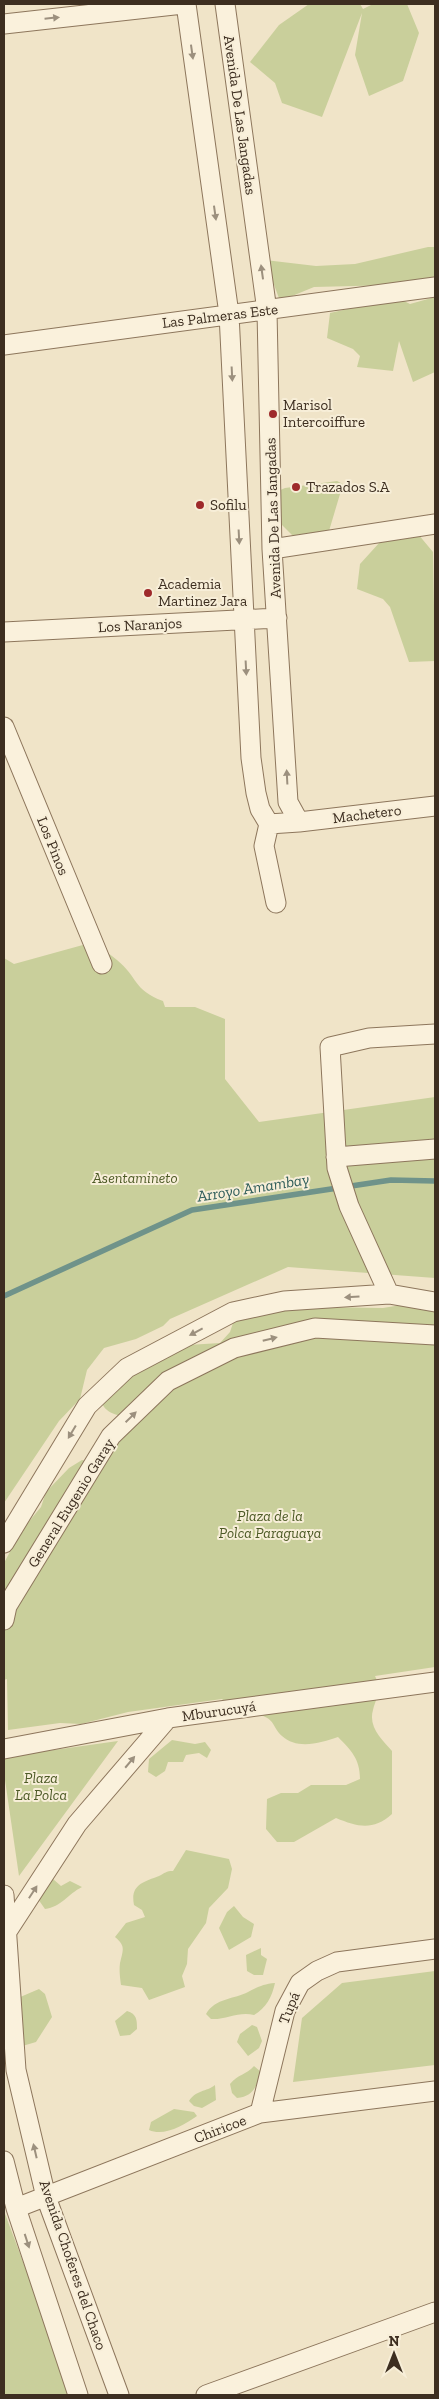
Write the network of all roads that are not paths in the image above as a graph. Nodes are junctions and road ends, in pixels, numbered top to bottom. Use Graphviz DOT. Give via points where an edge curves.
graph roads {
  1 [pos="184,4"];
  2 [pos="225,4"];
  3 [pos="4,24"];
  4 [pos="435,286"];
  5 [pos="267,311"];
  6 [pos="229,314"];
  7 [pos="4,345"];
  8 [pos="435,524"];
  9 [pos="272,549"];
  10 [pos="277,618"];
  11 [pos="243,619"];
  12 [pos="4,632"];
  13 [pos="4,728"];
  14 [pos="435,806"];
  15 [pos="299,822"];
  16 [pos="269,824"];
  17 [pos="276,903"];
  18 [pos="102,964"];
  19 [pos="435,1034"];
  20 [pos="435,1149"];
  21 [pos="336,1162"];
  22 [pos="389,1294"];
  23 [pos="435,1302"];
  24 [pos="435,1335"];
  25 [pos="4,1543"];
  26 [pos="4,1620"];
  27 [pos="435,1682"];
  28 [pos="168,1718"];
  29 [pos="4,1749"];
  30 [pos="4,1895"];
  31 [pos="6,1933"];
  32 [pos="435,1949"];
  33 [pos="435,2092"];
  34 [pos="260,2113"];
  35 [pos="4,2161"];
  36 [pos="46,2198"];
  37 [pos="16,2208"];
  38 [pos="435,2312"];
  39 [pos="78,2395"];
  40 [pos="119,2395"];
  41 [pos="206,2395"];
  3 -- 1 [label="street, one-way"];
  1 -- 6 [label="street, one-way"];
  5 -- 2 [label="street, Avenida De Las Jangadas, one-way"];
  4 -- 5 [label="street, Las Palmeras Este"];
  5 -- 6 [label="street, Las Palmeras Este"];
  5 -- 9 [label="street, Avenida De Las Jangadas"];
  6 -- 7 [label="street, Las Palmeras Este"];
  6 -- 11 [label="street, one-way"];
  8 -- 9 [label="street"];
  9 -- 10 [label="street, Avenida De Las Jangadas"];
  10 -- 11 [label="street, Los Naranjos"];
  15 -- 10 [label="street, Avenida De Las Jangadas, one-way" via="288,802"];
  11 -- 12 [label="street, Los Naranjos"];
  11 -- 16 [label="street, one-way" via="251,758 258,801"];
  13 -- 18 [label="street, Los Pinos"];
  14 -- 15 [label="street, Machetero"];
  15 -- 16 [label="street, Machetero"];
  16 -- 17 [label="street" via="264,846"];
  19 -- 21 [label="street" via="369,1038 330,1047"];
  20 -- 21 [label="street"];
  21 -- 22 [label="street" via="349,1206"];
  22 -- 23 [label="street"];
  22 -- 25 [label="street, one-way" via="284,1301 233,1312 127,1368 87,1406"];
  26 -- 24 [label="street, General Eugenio Garay, one-way" via="7,1606 111,1436 168,1381 234,1348 315,1328"];
  27 -- 28 [label="street, Mburucuyá"];
  28 -- 29 [label="street, Mburucuyá"];
  31 -- 28 [label="street, one-way" via="77,1824"];
  30 -- 31 [label="street, Avenida Choferes del Chaco"];
  36 -- 31 [label="street, Avenida Choferes del Chaco, one-way" via="16,2070"];
  32 -- 34 [label="street, Tupá" via="337,1962 317,1970 300,1983 285,2011"];
  33 -- 34 [label="street, Chiricoe"];
  34 -- 36 [label="street, Chiricoe"];
  35 -- 37 [label="street"];
  36 -- 37 [label="street, Chiricoe"];
  36 -- 40 [label="street, Avenida Choferes del Chaco"];
  37 -- 39 [label="street, one-way"];
  38 -- 41 [label="street"];
}
